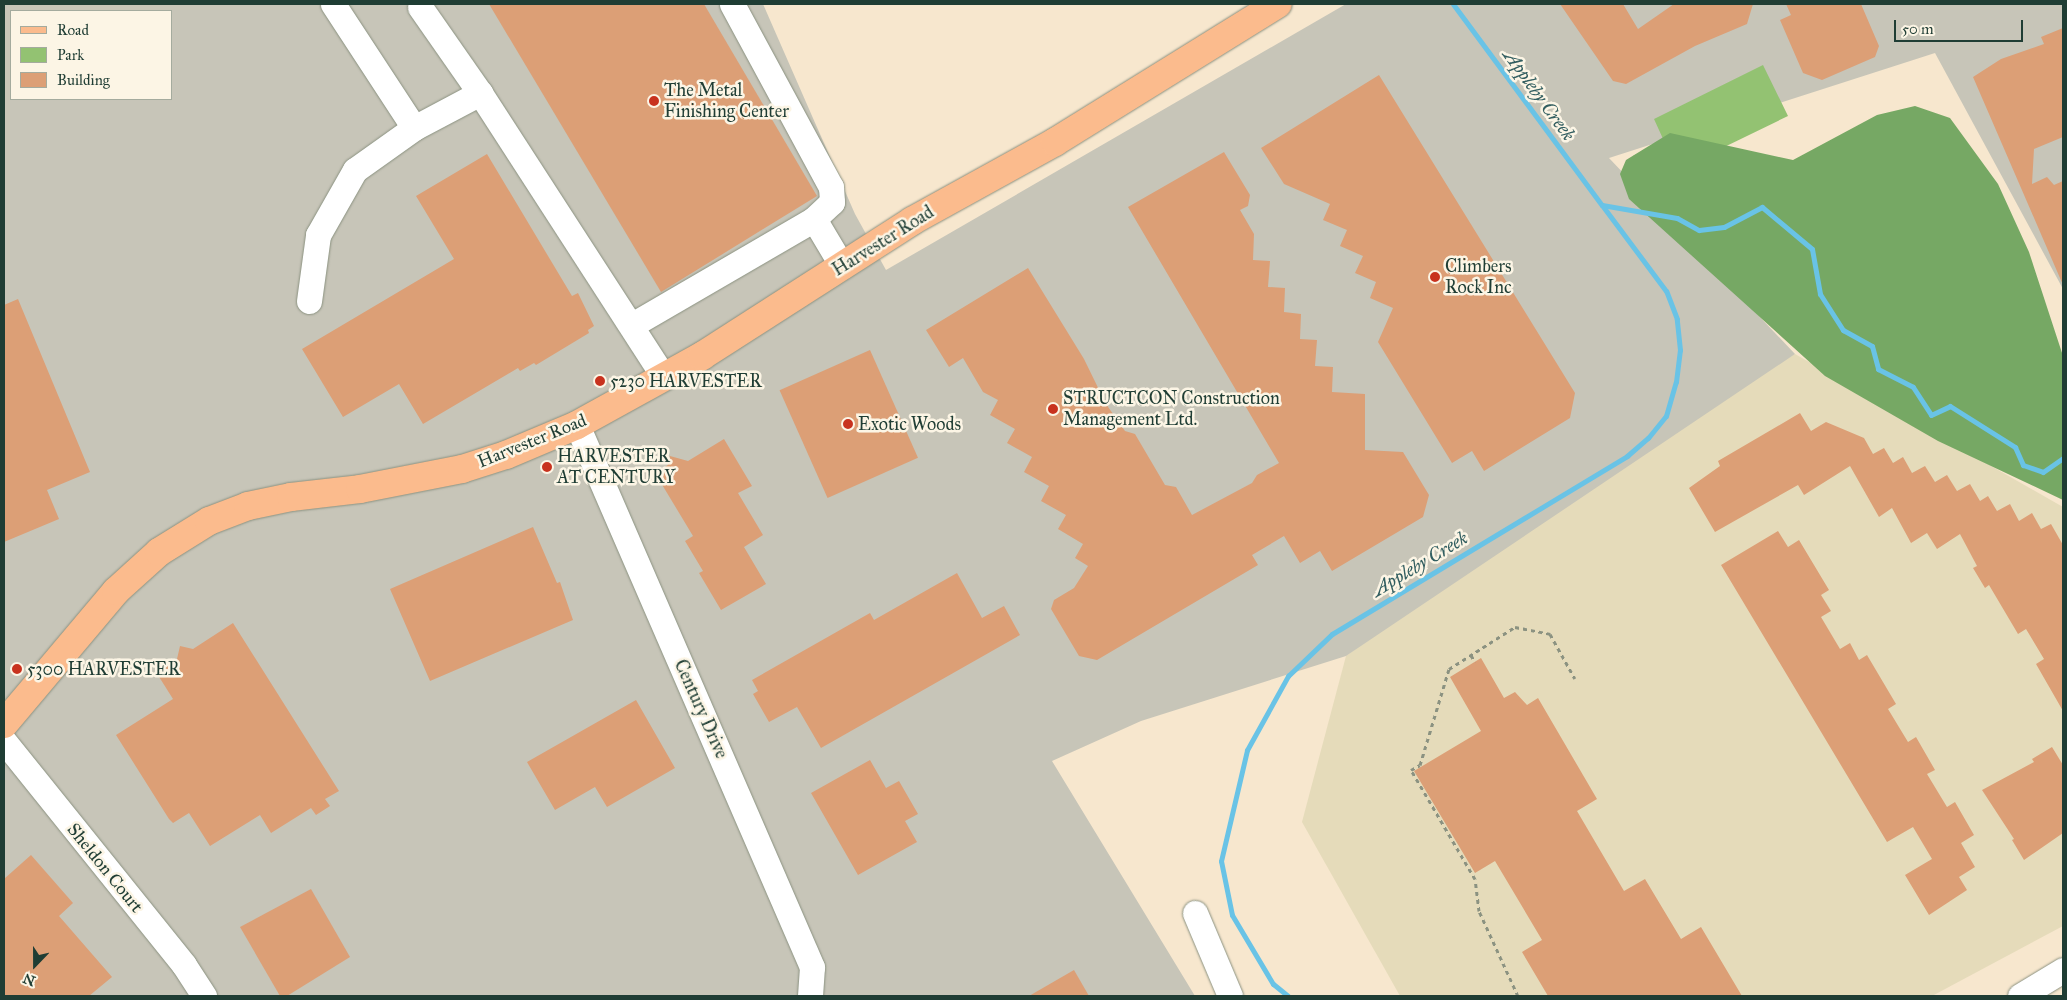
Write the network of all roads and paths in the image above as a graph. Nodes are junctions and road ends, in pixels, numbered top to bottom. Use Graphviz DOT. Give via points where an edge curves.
graph roads {
  1 [pos="333,4"];
  2 [pos="732,4"];
  3 [pos="1278,4"];
  4 [pos="420,7"];
  5 [pos="480,93"];
  6 [pos="414,128"];
  7 [pos="814,219"];
  8 [pos="842,266"];
  9 [pos="309,301"];
  10 [pos="632,325"];
  11 [pos="664,377"];
  12 [pos="577,425"];
  13 [pos="1471,656"];
  14 [pos="1475,662"];
  15 [pos="1575,679"];
  16 [pos="4,724"];
  17 [pos="4,741"];
  18 [pos="1194,913"];
  19 [pos="2063,970"];
  20 [pos="204,996"];
  21 [pos="810,996"];
  22 [pos="1230,996"];
  23 [pos="1518,996"];
  24 [pos="2020,996"];
  1 -- 6 [label="street"];
  2 -- 7 [label="street" via="831,188 832,202"];
  3 -- 8 [label="main road, Harvester Road" via="1055,142 912,221"];
  4 -- 5 [label="street"];
  5 -- 6 [label="street"];
  5 -- 10 [label="street"];
  6 -- 9 [label="street" via="355,170 318,235"];
  7 -- 8 [label="street"];
  7 -- 10 [label="street"];
  8 -- 11 [label="main road, Harvester Road"];
  10 -- 11 [label="street"];
  11 -- 12 [label="main road, Harvester Road"];
  12 -- 16 [label="main road, Harvester Road" via="506,455 462,469 360,490 291,497 248,506 209,521 159,552 116,591"];
  12 -- 21 [label="street, Century Drive" via="812,967"];
  13 -- 14 [label="path"];
  13 -- 15 [label="path" via="1520,626 1550,634"];
  13 -- 23 [label="path" via="1449,669 1420,765 1411,770 1475,879 1479,911"];
  17 -- 20 [label="street, Sheldon Court" via="184,965"];
  18 -- 22 [label="street"];
  19 -- 24 [label="street"];
}
